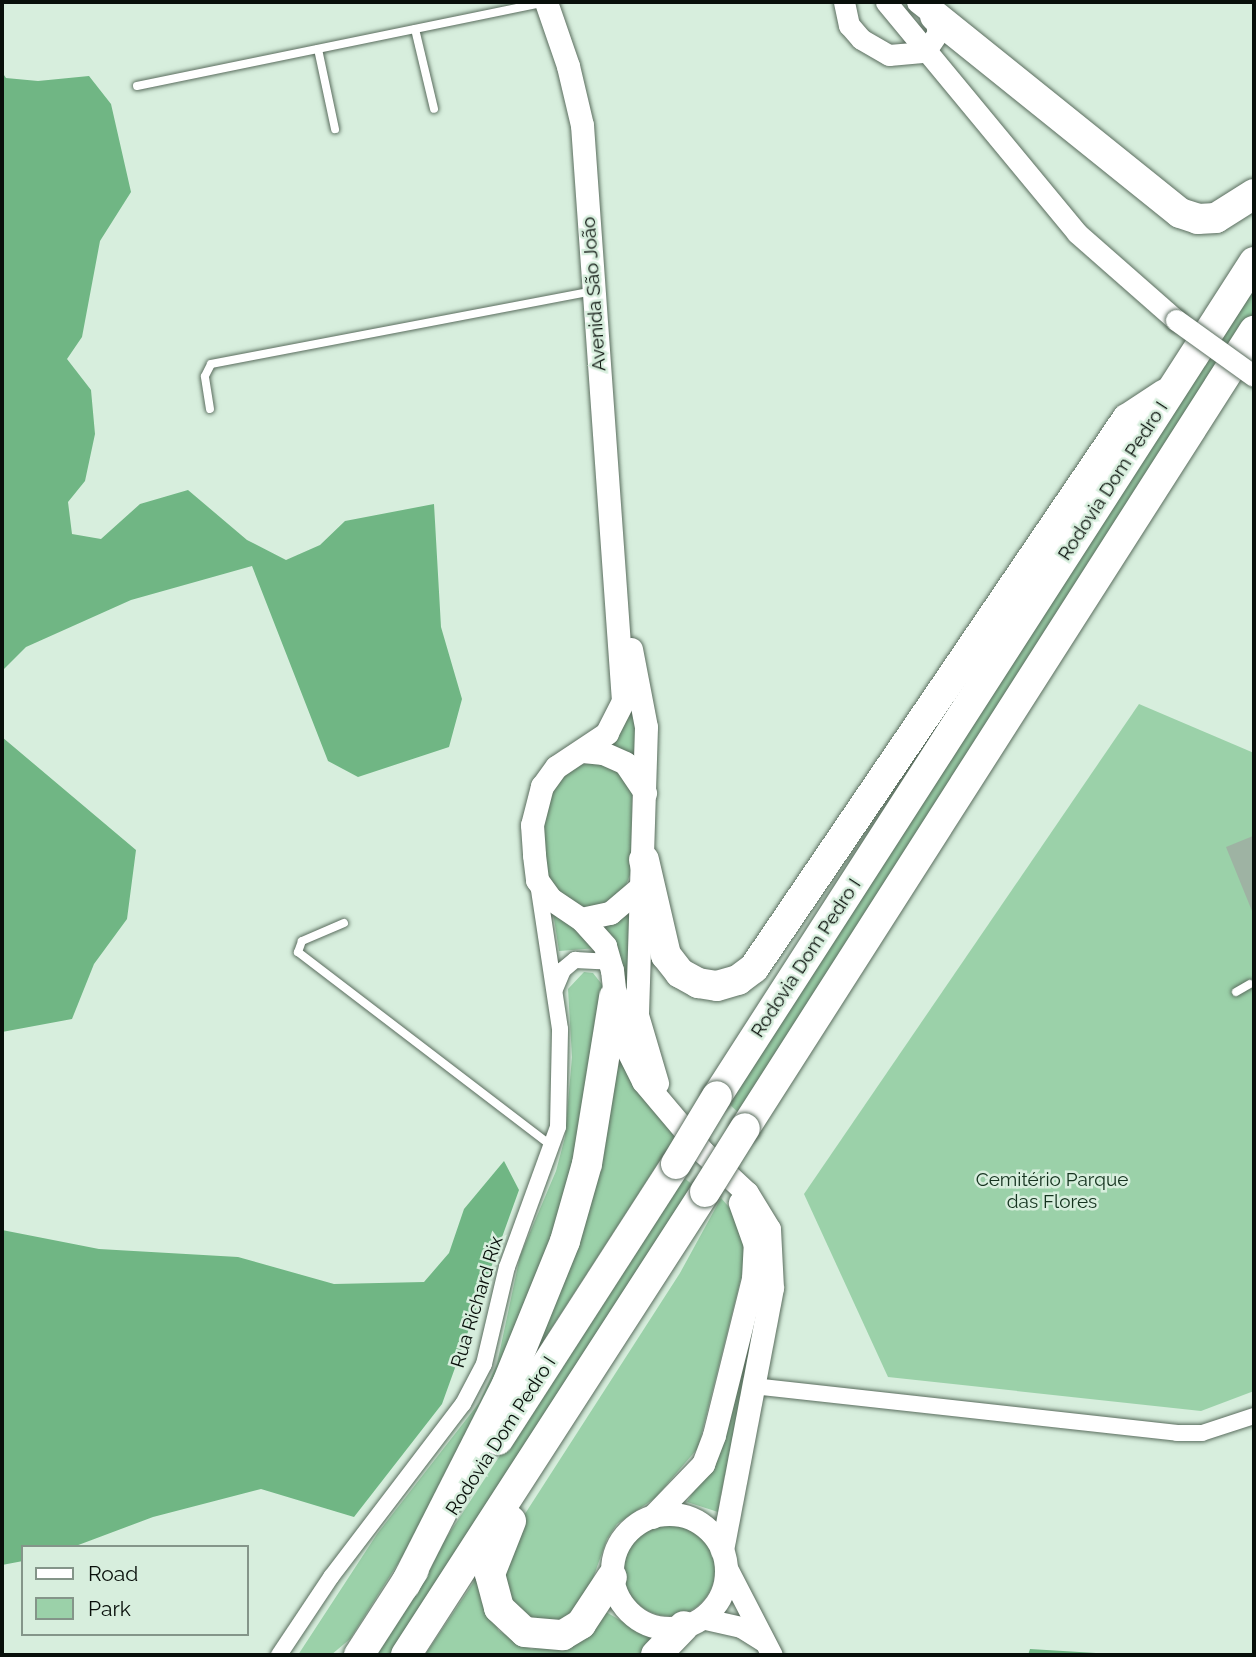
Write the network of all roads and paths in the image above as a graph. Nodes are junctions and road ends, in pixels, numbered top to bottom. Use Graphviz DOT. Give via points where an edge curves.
graph roads {
  1 [pos="844,2"];
  2 [pos="886,2"];
  3 [pos="549,5"];
  4 [pos="930,17"];
  5 [pos="415,29"];
  6 [pos="318,49"];
  7 [pos="925,52"];
  8 [pos="137,86"];
  9 [pos="964,99"];
  10 [pos="434,109"];
  11 [pos="335,129"];
  12 [pos="1254,194"];
  13 [pos="1254,262"];
  14 [pos="593,291"];
  15 [pos="1254,331"];
  16 [pos="1254,376"];
  17 [pos="1172,391"];
  18 [pos="210,409"];
  19 [pos="617,592"];
  20 [pos="583,751"];
  21 [pos="646,796"];
  22 [pos="643,873"];
  23 [pos="537,880"];
  24 [pos="582,919"];
  25 [pos="344,923"];
  26 [pos="611,962"];
  27 [pos="1250,984"];
  28 [pos="555,989"];
  29 [pos="1236,992"];
  30 [pos="614,997"];
  31 [pos="677,1123"];
  32 [pos="553,1147"];
  33 [pos="703,1152"];
  34 [pos="662,1258"];
  35 [pos="752,1386"];
  36 [pos="1254,1416"];
  37 [pos="652,1517"];
  38 [pos="724,1559"];
  39 [pos="612,1577"];
  40 [pos="405,1585"];
  41 [pos="692,1622"];
  42 [pos="767,1648"];
  43 [pos="279,1655"];
  44 [pos="359,1655"];
  45 [pos="406,1655"];
  46 [pos="656,1655"];
  1 -- 7 [label="street" via="849,25 875,50 901,57"];
  2 -- 7 [label="street"];
  3 -- 5 [label="lane"];
  3 -- 14 [label="main road, Avenida São João" via="582,125"];
  4 -- 7 [label="street"];
  4 -- 9 [label="street"];
  4 -- 12 [label="highway" via="1180,213 1216,218"];
  5 -- 6 [label="lane"];
  5 -- 10 [label="lane"];
  6 -- 8 [label="lane"];
  6 -- 11 [label="lane"];
  7 -- 9 [label="street"];
  9 -- 16 [label="street, bridge" via="1083,240 1176,320"];
  13 -- 17 [label="highway, Rodovia Dom Pedro I"];
  14 -- 18 [label="lane" via="211,364 205,376"];
  14 -- 19 [label="main road, Avenida São João"];
  15 -- 34 [label="highway, Rodovia Dom Pedro I, bridge"];
  17 -- 22 [label="highway" via="1127,419 754,968 738,981 717,986 680,973 666,955"];
  17 -- 40 [label="highway, Rodovia Dom Pedro I, bridge"];
  19 -- 20 [label="main road" via="621,713 607,733"];
  19 -- 21 [label="main road" via="643,702"];
  20 -- 21 [label="main road" via="603,753 625,763"];
  20 -- 23 [label="main road" via="556,767 536,800 531,825"];
  21 -- 22 [label="main road"];
  22 -- 24 [label="main road" via="610,913"];
  22 -- 31 [label="main road" via="637,1014 648,1060"];
  23 -- 24 [label="main road" via="551,899"];
  23 -- 28 [label="street, Rua Richard Rix"];
  24 -- 26 [label="main road" via="599,937"];
  25 -- 32 [label="lane" via="302,941 298,953"];
  26 -- 28 [label="street" via="575,960 563,970"];
  26 -- 30 [label="main road"];
  27 -- 29 [label="lane"];
  28 -- 32 [label="street, Rua Richard Rix" via="562,1079"];
  30 -- 31 [label="main road" via="629,1057"];
  30 -- 40 [label="highway" via="587,1164 565,1241 502,1396"];
  31 -- 33 [label="main road"];
  32 -- 43 [label="street, Rua Richard Rix" via="507,1268 484,1364 463,1404 331,1577"];
  33 -- 35 [label="main road" via="747,1193 769,1229 774,1279"];
  33 -- 37 [label="main road" via="745,1212 755,1245 753,1278 703,1464"];
  34 -- 39 [label="highway" via="507,1528 490,1574 499,1608 511,1622 544,1636 563,1635 580,1624"];
  34 -- 45 [label="highway, Rodovia Dom Pedro I"];
  35 -- 36 [label="street" via="1177,1433 1202,1433"];
  35 -- 38 [label="main road"];
  37 -- 38 [label="main road" via="686,1515 708,1528"];
  37 -- 39 [label="main road" via="624,1536"];
  38 -- 41 [label="main road" via="714,1605"];
  38 -- 42 [label="street"];
  39 -- 41 [label="main road" via="631,1613 665,1628"];
  40 -- 44 [label="highway, Rodovia Dom Pedro I"];
  41 -- 42 [label="street" via="741,1627"];
  41 -- 46 [label="highway"];
}
